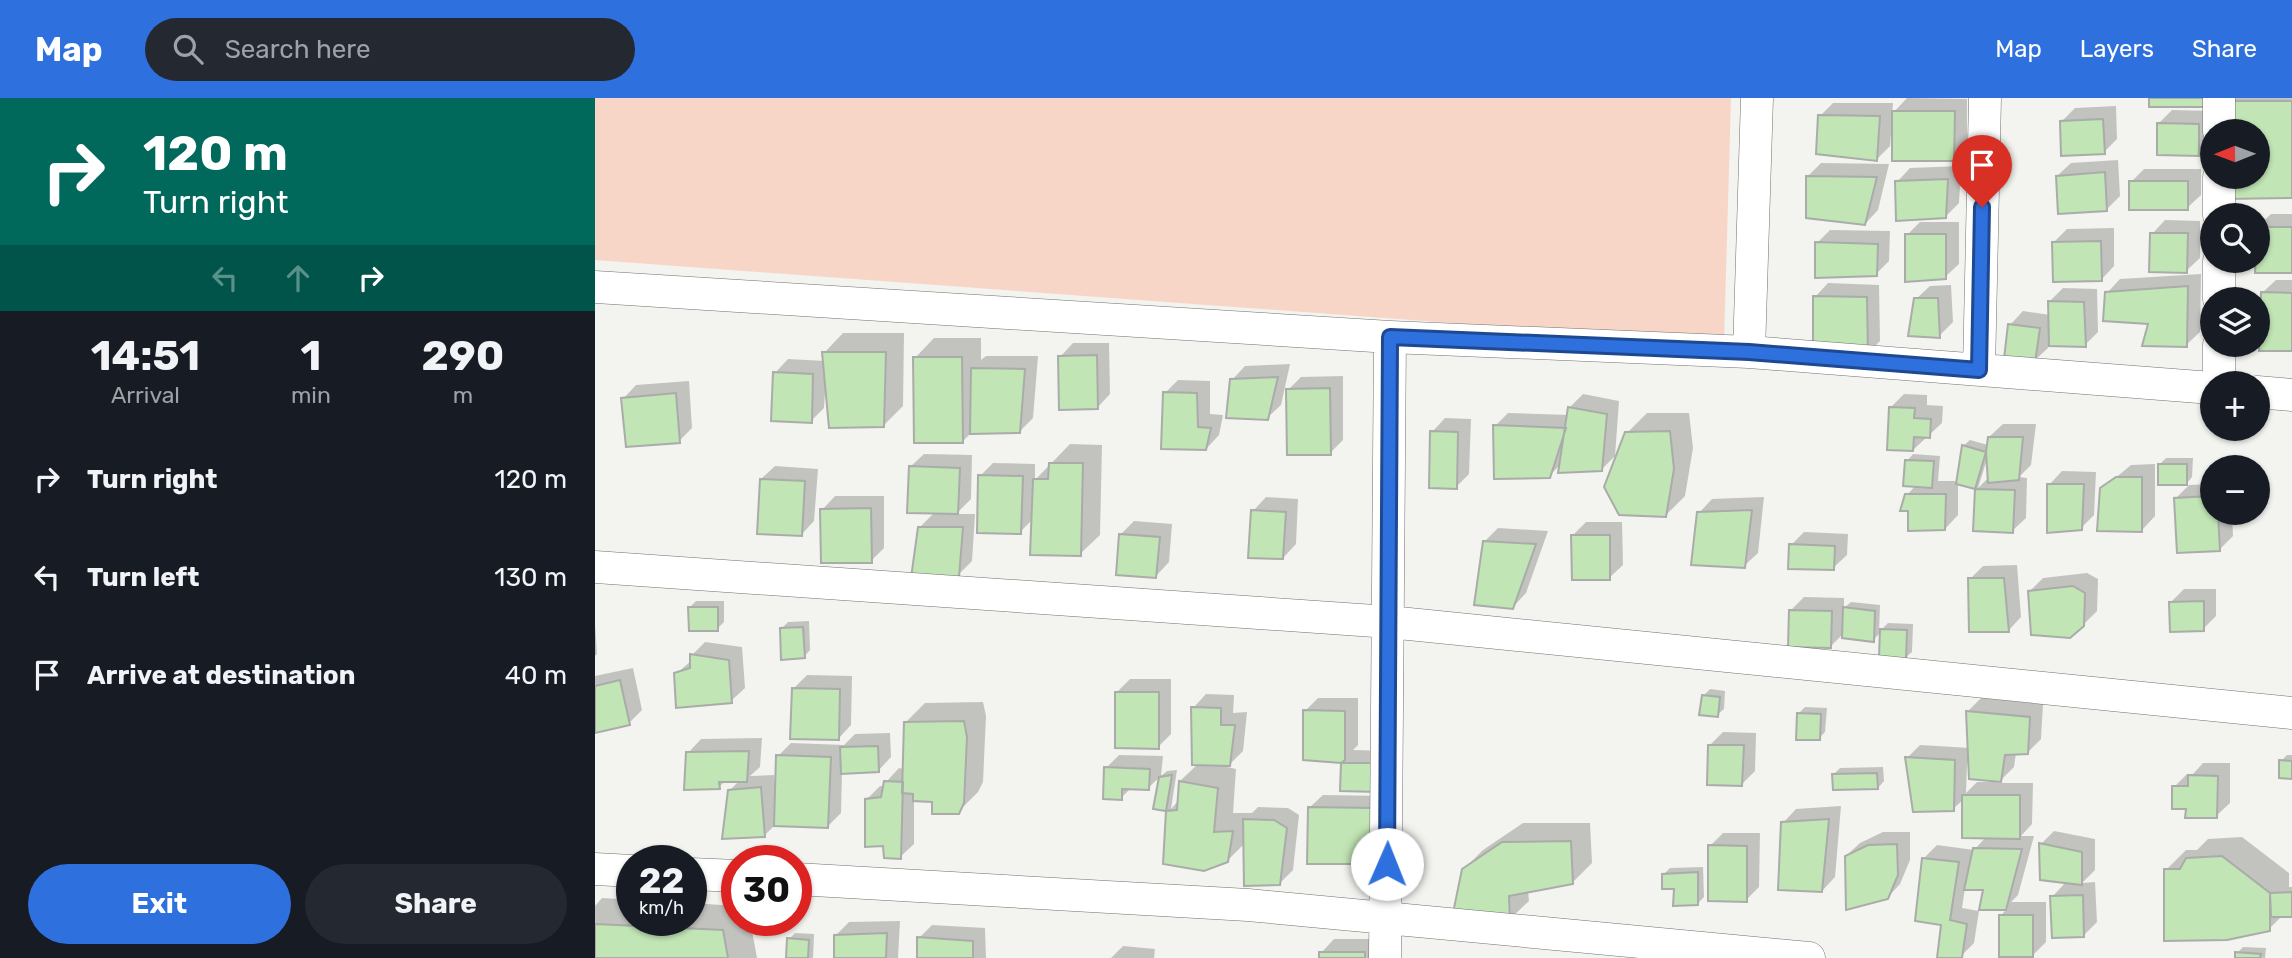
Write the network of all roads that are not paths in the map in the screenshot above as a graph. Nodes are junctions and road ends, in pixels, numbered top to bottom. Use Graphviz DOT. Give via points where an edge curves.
graph roads {
  1 [pos="1757,98"];
  2 [pos="1985,98"];
  3 [pos="2219,98"];
  4 [pos="2219,119"];
  5 [pos="595,287"];
  6 [pos="1390,337"];
  7 [pos="1749,352"];
  8 [pos="1979,370"];
  9 [pos="2200,387"];
  10 [pos="2270,393"];
  11 [pos="2292,395"];
  12 [pos="595,567"];
  13 [pos="1389,622"];
  14 [pos="2292,713"];
  15 [pos="595,869"];
  16 [pos="616,870"];
  17 [pos="812,880"];
  18 [pos="1387,918"];
  19 [pos="1385,958"];
  20 [pos="1809,958"];
  1 -- 7 [label="street"];
  2 -- 8 [label="street"];
  3 -- 4 [label="street"];
  5 -- 6 [label="street"];
  6 -- 7 [label="street"];
  6 -- 13 [label="street"];
  7 -- 8 [label="street"];
  8 -- 9 [label="street"];
  10 -- 11 [label="street"];
  12 -- 13 [label="street"];
  13 -- 14 [label="street"];
  13 -- 18 [label="street"];
  15 -- 16 [label="street"];
  17 -- 18 [label="street" via="1142,897"];
  18 -- 19 [label="street"];
  18 -- 20 [label="street"];
}
